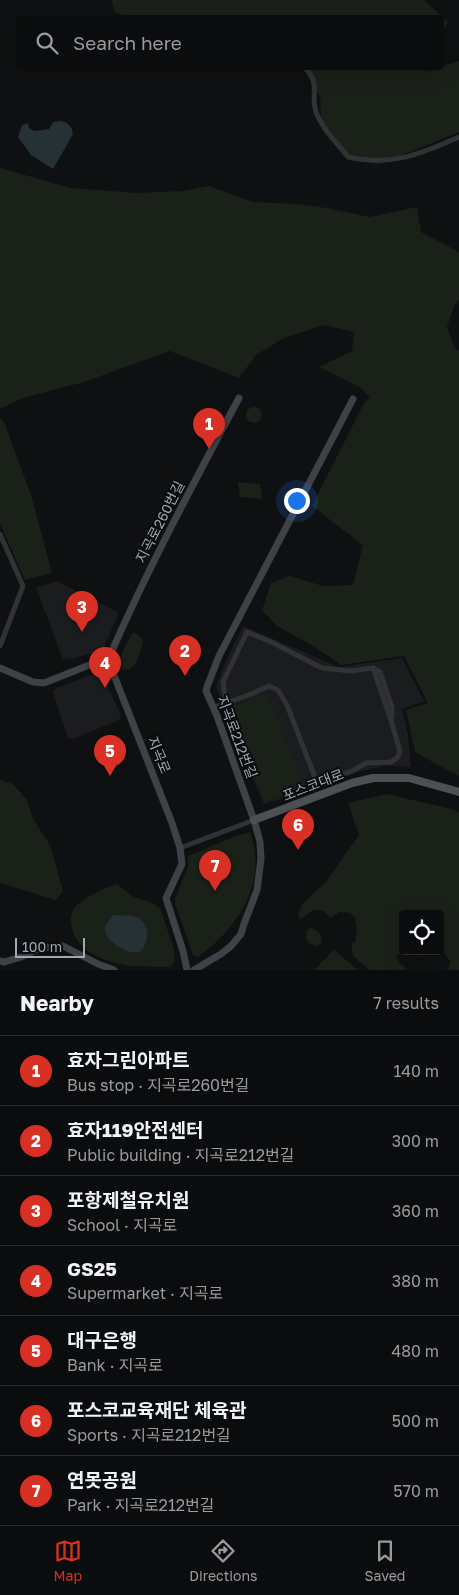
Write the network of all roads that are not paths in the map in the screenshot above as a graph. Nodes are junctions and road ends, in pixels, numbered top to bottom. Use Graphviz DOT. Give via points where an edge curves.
graph roads {
  1 [pos="308,70"];
  2 [pos="459,138"];
  3 [pos="239,398"];
  4 [pos="353,399"];
  5 [pos="0,534"];
  6 [pos="0,646"];
  7 [pos="108,660"];
  8 [pos="0,668"];
  9 [pos="226,703"];
  10 [pos="214,707"];
  11 [pos="459,792"];
  12 [pos="254,820"];
  13 [pos="180,848"];
  14 [pos="0,961"];
  15 [pos="114,970"];
  16 [pos="187,970"];
  17 [pos="194,970"];
  1 -- 2 [label="street" via="315,82 316,112 348,156 383,161 406,158"];
  3 -- 7 [label="street, 지곡로260번길" via="128,612"];
  4 -- 10 [label="street, 지곡로212번길" via="219,656 206,691"];
  5 -- 6 [label="street" via="23,586"];
  7 -- 8 [label="street" via="44,683 33,682"];
  7 -- 13 [label="street, 지곡로"];
  9 -- 9 [label="street" via="269,686 278,690 319,782 366,763 392,762 400,751 373,668 351,671 322,668 247,632 223,682"];
  9 -- 10 [label="street"];
  10 -- 12 [label="street, 지곡로212번길"];
  11 -- 12 [label="main road, 포스코대로" via="409,778 373,778"];
  12 -- 13 [label="street, 포스코대로"];
  12 -- 17 [label="street, 지곡로212번길" via="261,849 259,875 244,929 231,946"];
  13 -- 16 [label="street, 지곡로" via="182,864 166,898"];
  14 -- 15 [label="street" via="21,957 40,948 63,946"];
}
